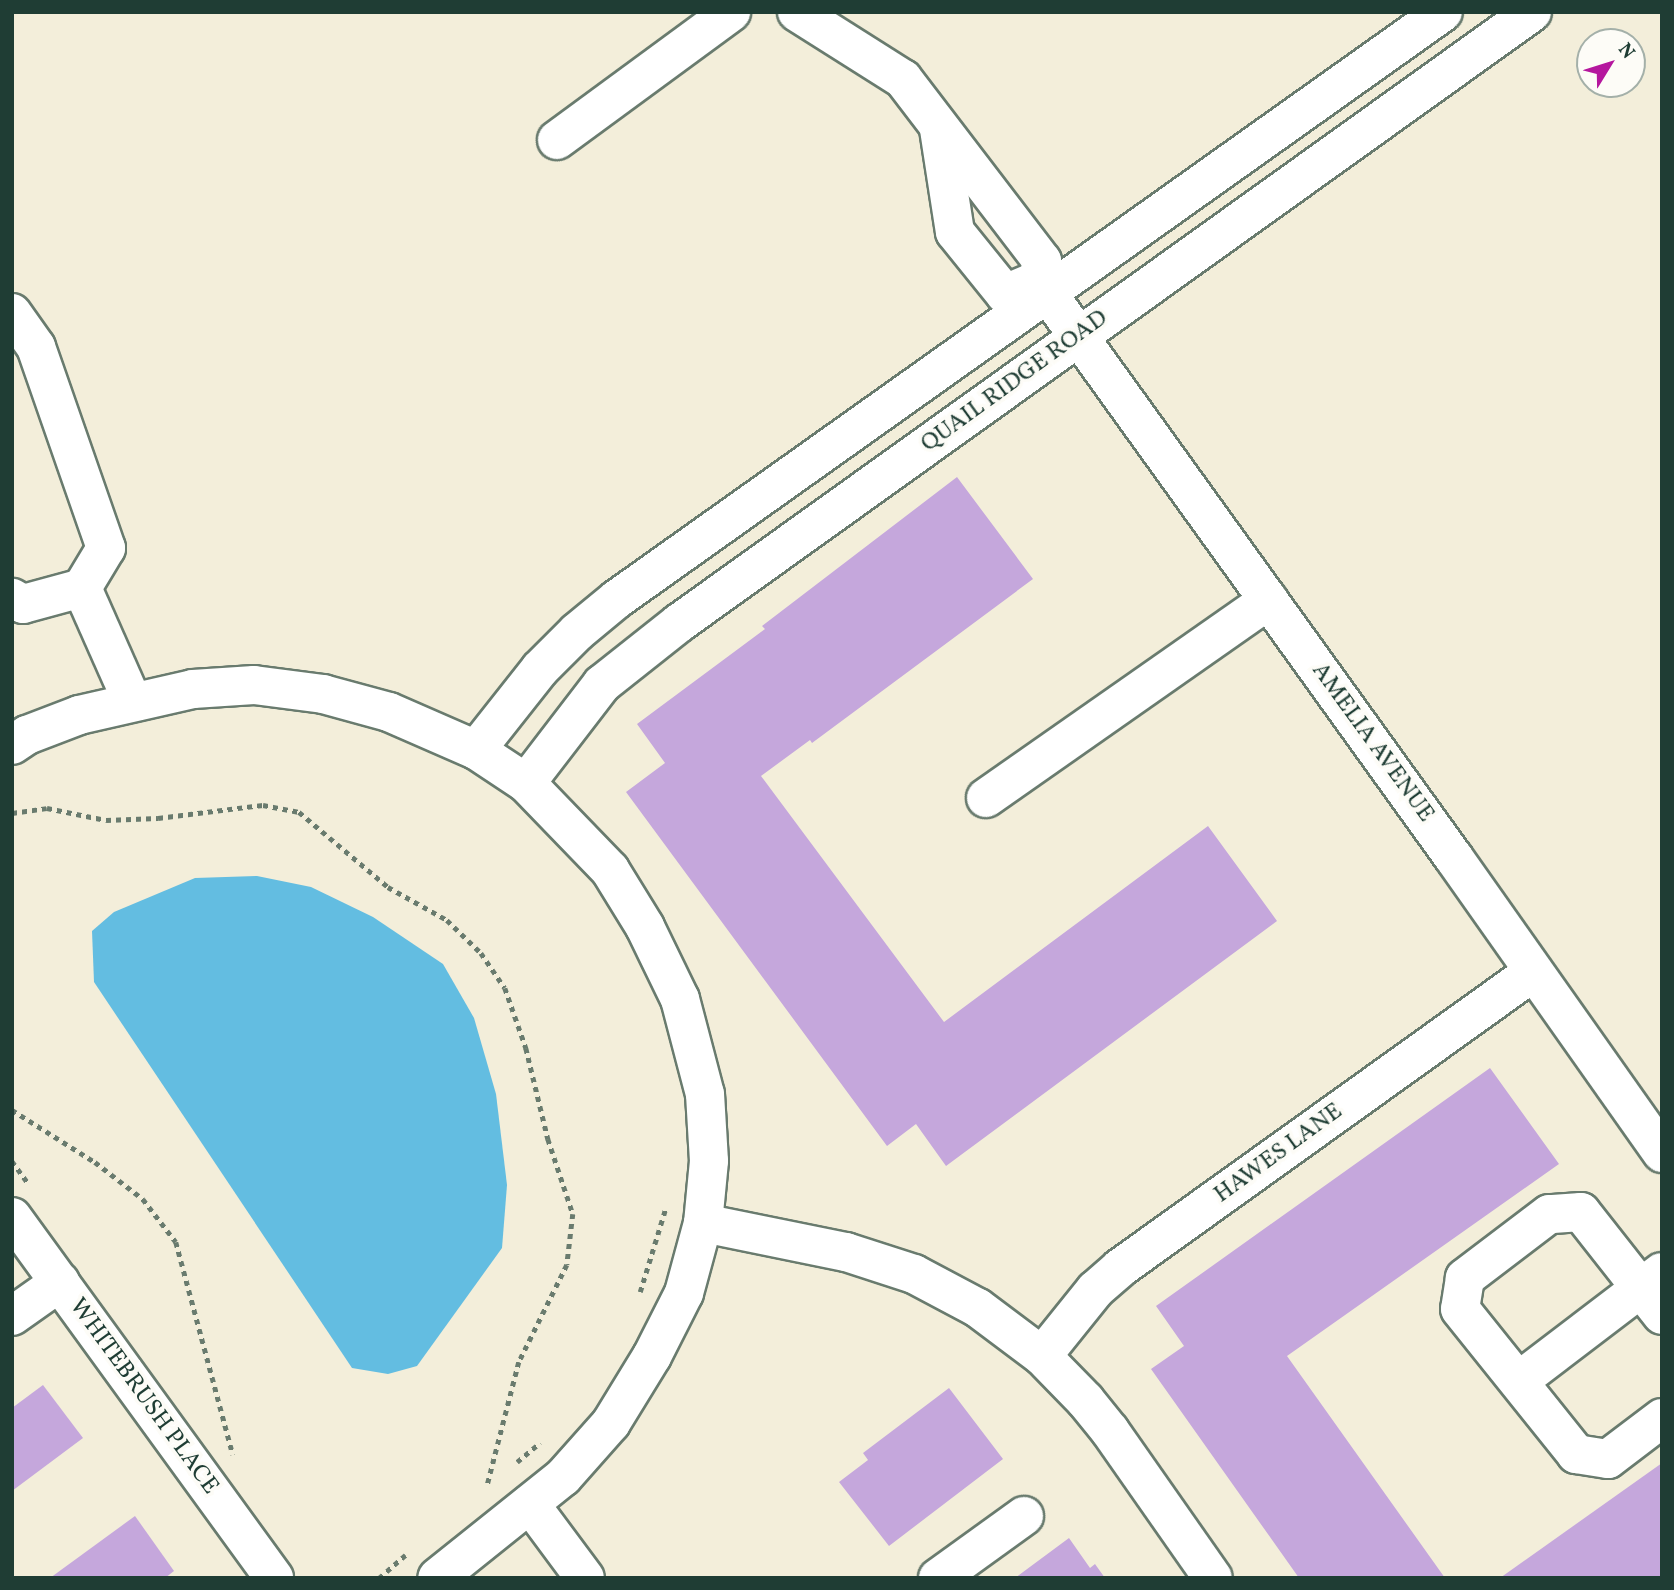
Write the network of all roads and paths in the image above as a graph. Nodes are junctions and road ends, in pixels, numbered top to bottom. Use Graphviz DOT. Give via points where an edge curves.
graph roads {
  1 [pos="731,12"];
  2 [pos="797,12"];
  3 [pos="1443,12"];
  4 [pos="1532,12"];
  5 [pos="939,127"];
  6 [pos="557,140"];
  7 [pos="1044,287"];
  8 [pos="12,313"];
  9 [pos="1080,336"];
  10 [pos="82,588"];
  11 [pos="12,598"];
  12 [pos="1269,600"];
  13 [pos="132,701"];
  14 [pos="12,745"];
  15 [pos="476,750"];
  16 [pos="526,783"];
  17 [pos="986,798"];
  18 [pos="12,813"];
  19 [pos="1533,972"];
  20 [pos="12,1110"];
  21 [pos="1662,1153"];
  22 [pos="667,1203"];
  23 [pos="12,1217"];
  24 [pos="703,1223"];
  25 [pos="60,1282"];
  26 [pos="1655,1291"];
  27 [pos="638,1297"];
  28 [pos="12,1316"];
  29 [pos="1042,1356"];
  30 [pos="1520,1380"];
  31 [pos="1662,1418"];
  32 [pos="546,1438"];
  33 [pos="235,1461"];
  34 [pos="507,1471"];
  35 [pos="497,1479"];
  36 [pos="487,1487"];
  37 [pos="478,1495"];
  38 [pos="530,1504"];
  39 [pos="1024,1516"];
  40 [pos="408,1553"];
  41 [pos="274,1578"];
  42 [pos="379,1578"];
  43 [pos="436,1578"];
  44 [pos="585,1578"];
  45 [pos="938,1578"];
  46 [pos="1213,1578"];
  1 -- 6 [label="street"];
  2 -- 5 [label="street" via="902,79"];
  3 -- 7 [label="street"];
  4 -- 9 [label="street, QUAIL RIDGE ROAD"];
  5 -- 7 [label="street" via="1042,261"];
  5 -- 7 [label="street" via="956,232 1005,294"];
  7 -- 9 [label="street, AMELIA AVENUE"];
  7 -- 15 [label="street" via="617,599 540,669"];
  8 -- 10 [label="street" via="36,347 106,548"];
  9 -- 12 [label="street, AMELIA AVENUE"];
  9 -- 16 [label="street, QUAIL RIDGE ROAD" via="679,623 602,684"];
  10 -- 11 [label="street" via="23,604"];
  10 -- 13 [label="street"];
  12 -- 17 [label="street"];
  12 -- 19 [label="street, AMELIA AVENUE"];
  13 -- 14 [label="street" via="79,715"];
  13 -- 15 [label="street" via="193,689 254,685 323,694 389,712"];
  15 -- 16 [label="street"];
  16 -- 24 [label="street" via="610,870 645,927 680,999 705,1094 709,1161"];
  18 -- 36 [label="path" via="47,808 107,820 263,806 299,812 388,887 447,920 481,953 505,988 573,1214 567,1265 519,1362"];
  19 -- 21 [label="street, AMELIA AVENUE"];
  19 -- 29 [label="street, HAWES LANE" via="1120,1268 1095,1290"];
  20 -- 33 [label="path" via="95,1162 143,1199 176,1242"];
  22 -- 27 [label="path"];
  23 -- 25 [label="street, WHITEBRUSH PLACE"];
  24 -- 29 [label="street" via="846,1252 914,1274 978,1308"];
  24 -- 38 [label="street" via="684,1293 611,1423 563,1477"];
  25 -- 28 [label="street"];
  25 -- 41 [label="street, WHITEBRUSH PLACE"];
  26 -- 30 [label="street"];
  26 -- 30 [label="street" via="1581,1212 1549,1214 1465,1278 1460,1309"];
  29 -- 46 [label="street" via="1110,1430"];
  30 -- 31 [label="street" via="1576,1454 1608,1459"];
  32 -- 34 [label="path"];
  35 -- 36 [label="path"];
  36 -- 37 [label="path"];
  38 -- 43 [label="street"];
  38 -- 44 [label="street"];
  39 -- 45 [label="street"];
  40 -- 42 [label="path"];
}
